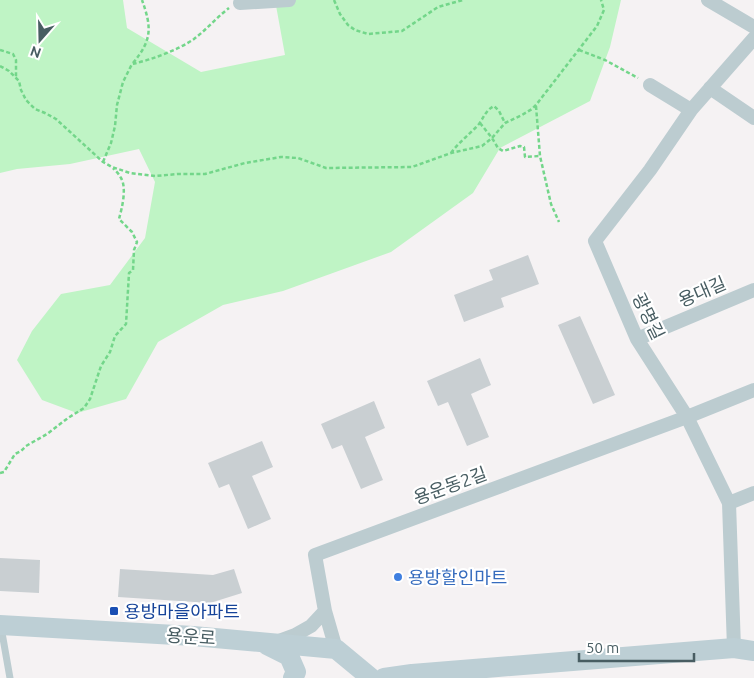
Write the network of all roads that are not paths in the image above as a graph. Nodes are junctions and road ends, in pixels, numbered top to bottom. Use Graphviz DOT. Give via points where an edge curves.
graph roads {
  1 [pos="290,0"];
  2 [pos="708,0"];
  3 [pos="240,2"];
  4 [pos="754,27"];
  5 [pos="754,38"];
  6 [pos="650,85"];
  7 [pos="710,88"];
  8 [pos="691,110"];
  9 [pos="754,118"];
  10 [pos="754,290"];
  11 [pos="637,339"];
  12 [pos="754,390"];
  13 [pos="687,417"];
  14 [pos="754,494"];
  15 [pos="729,503"];
  16 [pos="325,611"];
  17 [pos="0,625"];
  18 [pos="267,642"];
  19 [pos="336,648"];
  20 [pos="734,648"];
  21 [pos="754,651"];
  22 [pos="10,678"];
  23 [pos="293,678"];
  24 [pos="370,678"];
  25 [pos="384,678"];
  1 -- 3 [label="street"];
  2 -- 4 [label="street"];
  5 -- 7 [label="street, 광명길"];
  6 -- 8 [label="street"];
  7 -- 8 [label="street, 광명길"];
  7 -- 9 [label="street"];
  8 -- 11 [label="street, 광명길" via="650,170 595,240"];
  10 -- 11 [label="street, 용대길"];
  11 -- 13 [label="street, 광명길"];
  12 -- 13 [label="street"];
  13 -- 15 [label="street, 광명길"];
  13 -- 16 [label="street, 용운동2길" via="315,555"];
  14 -- 15 [label="street"];
  15 -- 20 [label="street, 광명길"];
  16 -- 18 [label="street" via="311,626"];
  16 -- 19 [label="street, 용운동2길"];
  17 -- 18 [label="main road, 용운로"];
  17 -- 22 [label="lane"];
  18 -- 19 [label="main road, 용운로"];
  18 -- 23 [label="main road" via="289,656 296,672"];
  19 -- 24 [label="main road"];
  20 -- 21 [label="main road"];
  20 -- 25 [label="main road"];
}
